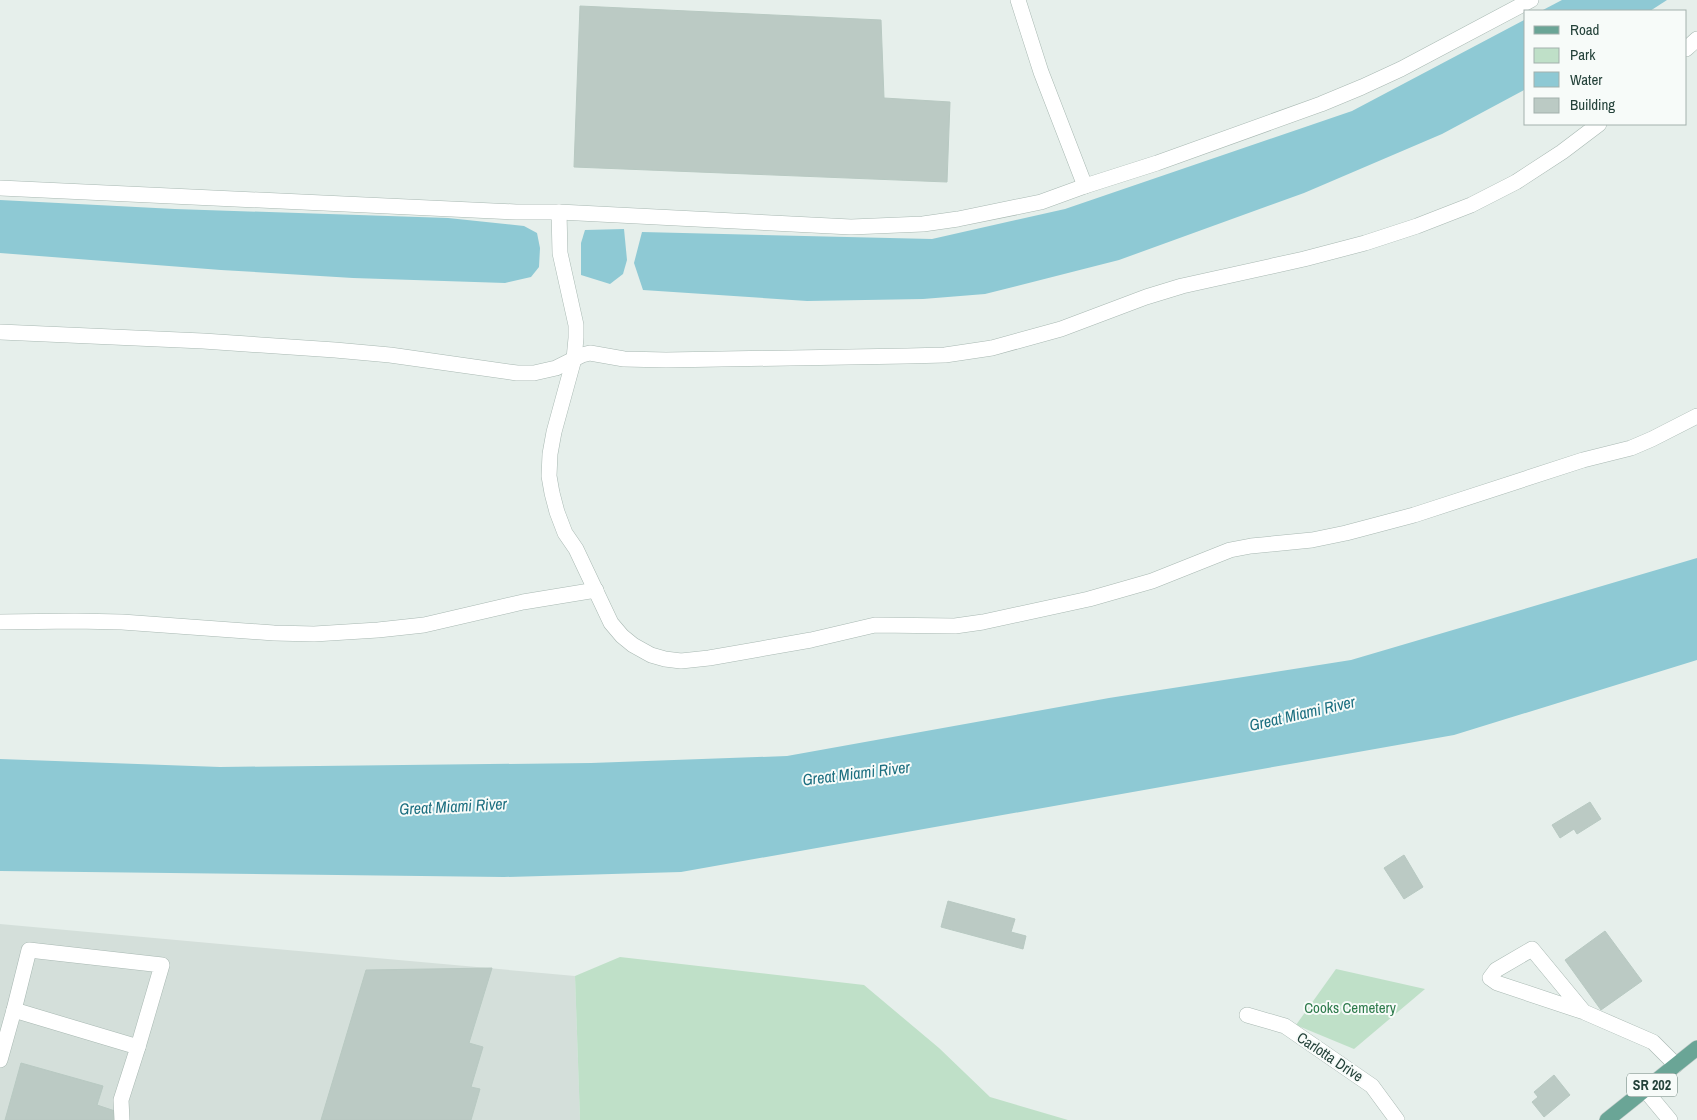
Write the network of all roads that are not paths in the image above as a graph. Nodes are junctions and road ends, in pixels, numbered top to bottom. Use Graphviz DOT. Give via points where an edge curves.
graph roads {
  1 [pos="1018,0"];
  2 [pos="1531,0"];
  3 [pos="1697,39"];
  4 [pos="1687,48"];
  5 [pos="1598,125"];
  6 [pos="1085,186"];
  7 [pos="0,188"];
  8 [pos="559,212"];
  9 [pos="0,332"];
  10 [pos="574,359"];
  11 [pos="1697,416"];
  12 [pos="596,590"];
  13 [pos="0,622"];
  14 [pos="14,1010"];
  15 [pos="1584,1012"];
  16 [pos="1247,1015"];
  17 [pos="138,1047"];
  18 [pos="1697,1048"];
  19 [pos="0,1060"];
  20 [pos="1676,1065"];
  21 [pos="1645,1090"];
  22 [pos="122,1120"];
  23 [pos="1397,1120"];
  24 [pos="1607,1120"];
  25 [pos="1670,1120"];
  1 -- 6 [label="street"];
  2 -- 6 [label="street" via="1401,69 1329,101"];
  3 -- 4 [label="street"];
  5 -- 10 [label="street" via="1516,182 1471,205 1418,226 1304,259 1146,296 1061,329 992,348 898,356 666,360 624,359 590,353"];
  6 -- 8 [label="street" via="1041,202 932,223 893,226 851,227"];
  7 -- 8 [label="street"];
  8 -- 10 [label="street" via="560,253 576,325"];
  9 -- 10 [label="street" via="334,350 518,373 556,368"];
  10 -- 12 [label="street" via="554,432 549,476 557,512"];
  11 -- 12 [label="street" via="1631,448 1583,460 1414,515 1312,540 1230,550 1152,580 1089,599 983,622 956,626 876,625 758,650 681,661 651,655 622,636 611,623"];
  12 -- 13 [label="street" via="523,602 424,625 314,634 75,620"];
  14 -- 17 [label="street"];
  14 -- 17 [label="street" via="29,950 162,965"];
  14 -- 19 [label="street"];
  15 -- 15 [label="street" via="1497,983 1490,978 1496,970 1532,949"];
  15 -- 20 [label="street" via="1653,1042"];
  16 -- 23 [label="street, Carlotta Drive" via="1285,1026 1372,1086"];
  17 -- 22 [label="street" via="121,1100"];
  18 -- 20 [label="main road, SR 202"];
  20 -- 21 [label="main road, SR 202"];
  21 -- 24 [label="main road, SR 202"];
  21 -- 25 [label="street"];
}
